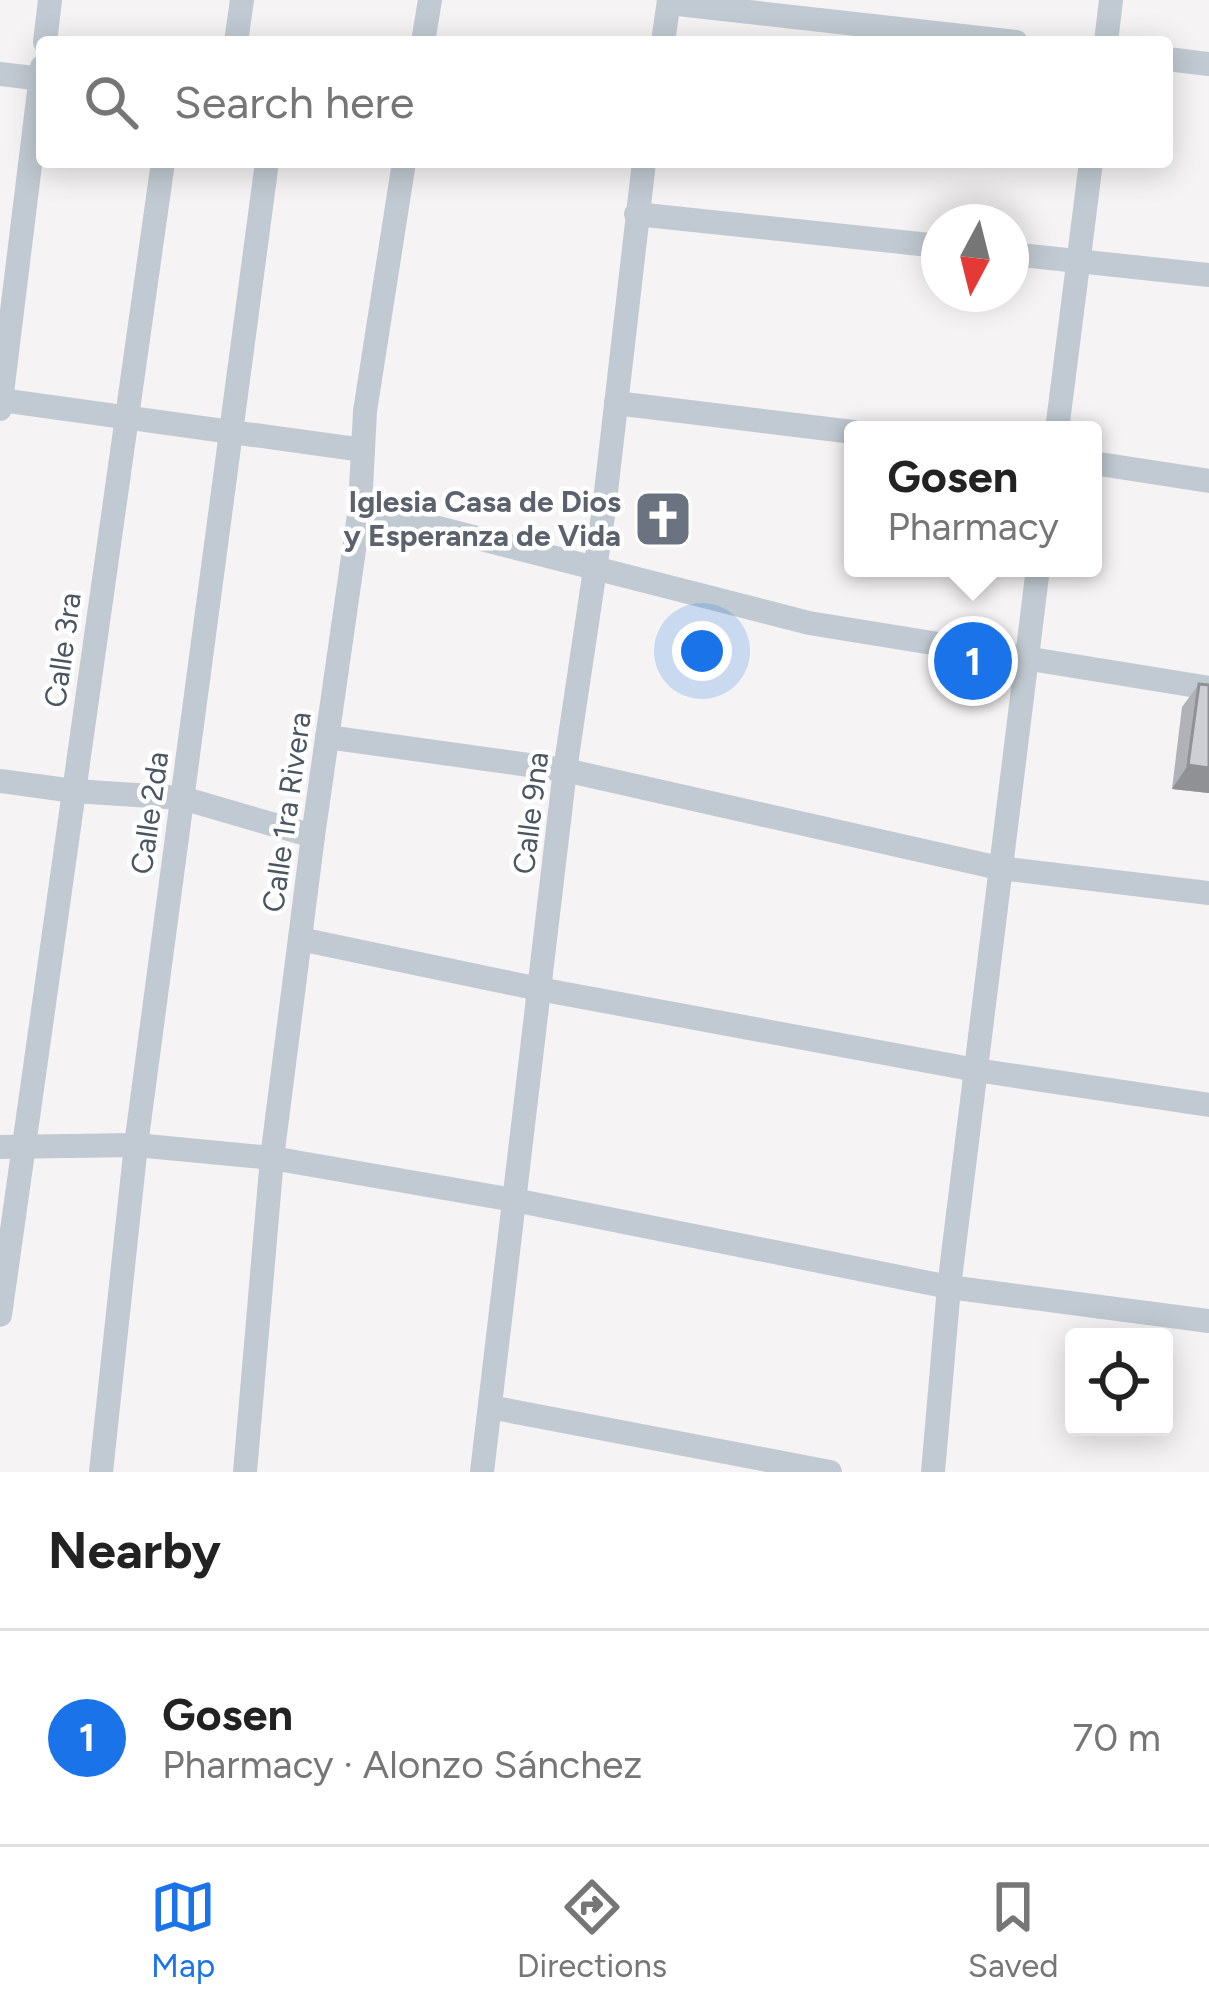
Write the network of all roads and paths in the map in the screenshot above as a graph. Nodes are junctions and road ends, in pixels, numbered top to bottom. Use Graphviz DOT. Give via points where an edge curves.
graph roads {
  1 [pos="50,0"];
  2 [pos="242,0"];
  3 [pos="430,0"];
  4 [pos="1112,0"];
  5 [pos="669,1"];
  6 [pos="46,36"];
  7 [pos="237,36"];
  8 [pos="424,36"];
  9 [pos="664,36"];
  10 [pos="965,36"];
  11 [pos="1107,36"];
  12 [pos="1173,60"];
  13 [pos="1209,64"];
  14 [pos="0,74"];
  15 [pos="36,78"];
  16 [pos="36,119"];
  17 [pos="162,168"];
  18 [pos="266,168"];
  19 [pos="403,168"];
  20 [pos="643,168"];
  21 [pos="1090,168"];
  22 [pos="636,214"];
  23 [pos="921,244"];
  24 [pos="1029,256"];
  25 [pos="1078,260"];
  26 [pos="1209,275"];
  27 [pos="1,400"];
  28 [pos="616,404"];
  29 [pos="0,410"];
  30 [pos="126,417"];
  31 [pos="1058,421"];
  32 [pos="231,432"];
  33 [pos="844,432"];
  34 [pos="363,450"];
  35 [pos="1102,464"];
  36 [pos="1209,481"];
  37 [pos="360,508"];
  38 [pos="596,568"];
  39 [pos="1037,577"];
  40 [pos="1025,660"];
  41 [pos="1209,688"];
  42 [pos="327,737"];
  43 [pos="566,770"];
  44 [pos="0,782"];
  45 [pos="74,791"];
  46 [pos="182,799"];
  47 [pos="313,836"];
  48 [pos="999,868"];
  49 [pos="1209,893"];
  50 [pos="300,939"];
  51 [pos="539,989"];
  52 [pos="976,1070"];
  53 [pos="1209,1106"];
  54 [pos="136,1145"];
  55 [pos="12,1146"];
  56 [pos="272,1158"];
  57 [pos="514,1200"];
  58 [pos="949,1287"];
  59 [pos="0,1315"];
  60 [pos="1209,1321"];
  61 [pos="490,1407"];
  62 [pos="101,1472"];
  63 [pos="245,1472"];
  64 [pos="482,1472"];
  65 [pos="830,1472"];
  66 [pos="933,1472"];
  1 -- 6 [label="street"];
  2 -- 7 [label="street"];
  3 -- 8 [label="street"];
  4 -- 11 [label="street"];
  5 -- 9 [label="street"];
  5 -- 10 [label="street"];
  12 -- 13 [label="street"];
  14 -- 15 [label="street"];
  16 -- 27 [label="street"];
  17 -- 30 [label="street, Calle 3ra"];
  18 -- 32 [label="street, Calle 2da"];
  19 -- 34 [label="street, Calle 1ra Rivera"];
  20 -- 22 [label="street, Calle 9na"];
  21 -- 25 [label="street"];
  22 -- 23 [label="street"];
  22 -- 28 [label="street, Calle 9na"];
  24 -- 25 [label="street"];
  25 -- 26 [label="street"];
  25 -- 31 [label="street"];
  27 -- 29 [label="street"];
  27 -- 30 [label="street"];
  28 -- 33 [label="street"];
  28 -- 38 [label="street, Calle 9na"];
  30 -- 32 [label="street"];
  30 -- 45 [label="street, Calle 3ra"];
  32 -- 34 [label="street"];
  32 -- 46 [label="street, Calle 2da"];
  34 -- 37 [label="street, Calle 1ra Rivera"];
  35 -- 36 [label="street"];
  37 -- 38 [label="street"];
  37 -- 42 [label="street, Calle 1ra Rivera"];
  38 -- 40 [label="street" via="809,623"];
  38 -- 43 [label="street, Calle 9na"];
  39 -- 40 [label="street"];
  40 -- 41 [label="street"];
  40 -- 48 [label="street"];
  42 -- 43 [label="street"];
  42 -- 47 [label="street, Calle 1ra Rivera"];
  43 -- 48 [label="street"];
  43 -- 51 [label="street, Calle 9na"];
  44 -- 45 [label="street"];
  45 -- 46 [label="street"];
  45 -- 55 [label="street, Calle 3ra"];
  46 -- 47 [label="street"];
  46 -- 54 [label="street, Calle 2da"];
  47 -- 50 [label="street, Calle 1ra Rivera"];
  48 -- 49 [label="street"];
  48 -- 52 [label="street"];
  50 -- 51 [label="street"];
  50 -- 56 [label="street, Calle 1ra Rivera"];
  51 -- 52 [label="street"];
  51 -- 57 [label="street, Calle 9na"];
  52 -- 53 [label="street"];
  52 -- 58 [label="street"];
  54 -- 55 [label="street"];
  54 -- 56 [label="street"];
  54 -- 62 [label="street, Calle 2da"];
  55 -- 59 [label="street, Calle 3ra"];
  56 -- 57 [label="street"];
  56 -- 63 [label="street, Calle 1ra Rivera"];
  57 -- 58 [label="street"];
  57 -- 61 [label="street, Calle 9na"];
  58 -- 60 [label="street"];
  58 -- 66 [label="street"];
  61 -- 64 [label="street, Calle 9na"];
  61 -- 65 [label="street"];
}
